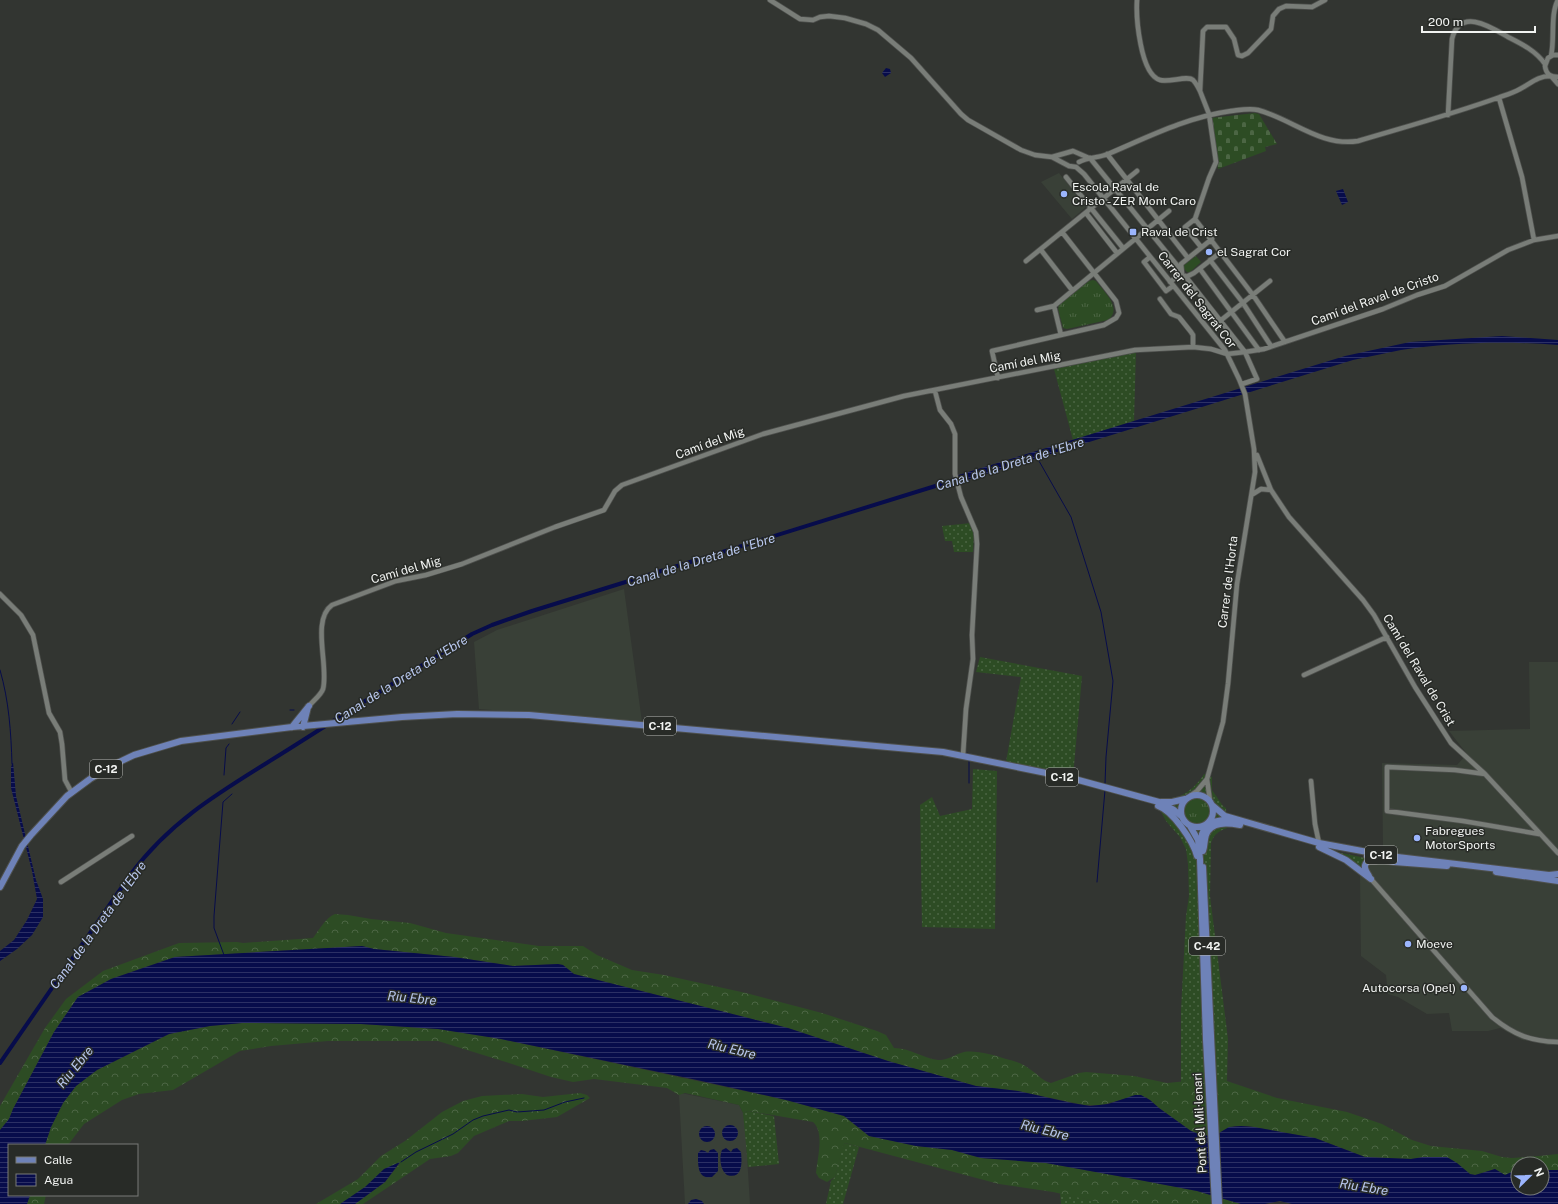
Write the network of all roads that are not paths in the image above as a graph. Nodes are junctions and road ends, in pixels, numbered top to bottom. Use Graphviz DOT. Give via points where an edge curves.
graph roads {
  1 [pos="770,0"];
  2 [pos="1137,0"];
  3 [pos="1325,0"];
  4 [pos="1558,0"];
  5 [pos="1554,42"];
  6 [pos="1535,53"];
  7 [pos="1558,53"];
  8 [pos="1550,56"];
  9 [pos="1545,66"];
  10 [pos="1551,76"];
  11 [pos="1558,77"];
  12 [pos="1535,80"];
  13 [pos="1558,84"];
  14 [pos="1200,91"];
  15 [pos="1499,98"];
  16 [pos="1209,114"];
  17 [pos="1448,115"];
  18 [pos="1066,153"];
  19 [pos="1077,153"];
  20 [pos="1107,154"];
  21 [pos="1052,157"];
  22 [pos="1089,158"];
  23 [pos="1079,162"];
  24 [pos="1066,164"];
  25 [pos="1073,166"];
  26 [pos="1137,171"];
  27 [pos="1084,174"];
  28 [pos="1066,177"];
  29 [pos="1127,180"];
  30 [pos="1115,189"];
  31 [pos="1104,199"];
  32 [pos="1091,209"];
  33 [pos="1169,211"];
  34 [pos="1086,213"];
  35 [pos="1158,219"];
  36 [pos="1196,219"];
  37 [pos="1147,228"];
  38 [pos="1062,232"];
  39 [pos="1558,236"];
  40 [pos="1135,238"];
  41 [pos="1212,239"];
  42 [pos="1534,240"];
  43 [pos="1201,247"];
  44 [pos="1123,248"];
  45 [pos="1041,250"];
  46 [pos="1221,252"];
  47 [pos="1117,253"];
  48 [pos="1150,256"];
  49 [pos="1188,258"];
  50 [pos="1210,260"];
  51 [pos="1026,261"];
  52 [pos="1200,269"];
  53 [pos="1181,271"];
  54 [pos="1094,272"];
  55 [pos="1186,277"];
  56 [pos="1270,281"];
  57 [pos="1172,284"];
  58 [pos="1072,290"];
  59 [pos="1253,295"];
  60 [pos="1160,299"];
  61 [pos="1243,303"];
  62 [pos="1054,306"];
  63 [pos="1037,310"];
  64 [pos="1232,312"];
  65 [pos="1220,321"];
  66 [pos="1061,335"];
  67 [pos="1285,342"];
  68 [pos="1271,346"];
  69 [pos="1193,347"];
  70 [pos="1259,350"];
  71 [pos="1245,352"];
  72 [pos="1227,354"];
  73 [pos="998,378"];
  74 [pos="1242,386"];
  75 [pos="936,391"];
  76 [pos="1254,449"];
  77 [pos="1267,481"];
  78 [pos="1254,482"];
  79 [pos="1263,488"];
  80 [pos="1271,490"];
  81 [pos="1252,494"];
  82 [pos="0,594"];
  83 [pos="1387,637"];
  84 [pos="1304,675"];
  85 [pos="309,706"];
  86 [pos="306,718"];
  87 [pos="298,720"];
  88 [pos="312,726"];
  89 [pos="292,727"];
  90 [pos="303,727"];
  91 [pos="963,755"];
  92 [pos="1485,774"];
  93 [pos="1207,779"];
  94 [pos="1311,781"];
  95 [pos="72,793"];
  96 [pos="1130,794"];
  97 [pos="1191,795"];
  98 [pos="1185,799"];
  99 [pos="1159,802"];
  100 [pos="1211,803"];
  101 [pos="1181,816"];
  102 [pos="1207,824"];
  103 [pos="1240,825"];
  104 [pos="1190,826"];
  105 [pos="1539,834"];
  106 [pos="132,836"];
  107 [pos="1319,845"];
  108 [pos="1203,851"];
  109 [pos="1558,853"];
  110 [pos="1394,862"];
  111 [pos="1558,874"];
  112 [pos="1200,879"];
  113 [pos="1371,879"];
  114 [pos="1558,881"];
  115 [pos="61,882"];
  116 [pos="0,887"];
  117 [pos="1209,1040"];
  118 [pos="1558,1042"];
  119 [pos="1215,1204"];
  120 [pos="1219,1204"];
  1 -- 21 [label="street" via="800,19 813,20 829,16 845,18 878,30 911,58 961,114 1021,150"];
  2 -- 14 [label="street" via="1137,28 1152,75 1160,80 1189,78 1194,80"];
  3 -- 14 [label="street" via="1312,7 1286,6 1279,9 1273,16 1271,29 1242,56 1238,55 1234,39 1226,27 1207,26 1204,31"];
  4 -- 5 [label="street" via="1554,14"];
  5 -- 7 [label="street"];
  5 -- 8 [label="street"];
  6 -- 8 [label="street"];
  6 -- 9 [label="street"];
  6 -- 17 [label="street" via="1484,24 1475,22 1458,28 1453,35"];
  7 -- 8 [label="street"];
  8 -- 9 [label="street"];
  9 -- 10 [label="street"];
  9 -- 12 [label="street"];
  10 -- 11 [label="street"];
  10 -- 12 [label="street"];
  10 -- 13 [label="street"];
  12 -- 15 [label="street"];
  14 -- 16 [label="street"];
  15 -- 17 [label="street"];
  15 -- 42 [label="street" via="1522,177"];
  16 -- 17 [label="street" via="1259,110 1318,136 1346,143"];
  16 -- 20 [label="street"];
  16 -- 36 [label="street" via="1216,162"];
  18 -- 19 [label="street"];
  18 -- 21 [label="street"];
  18 -- 24 [label="street"];
  19 -- 22 [label="street"];
  19 -- 23 [label="street"];
  20 -- 22 [label="street"];
  20 -- 29 [label="street"];
  21 -- 24 [label="street"];
  22 -- 23 [label="street"];
  22 -- 30 [label="street"];
  23 -- 25 [label="street"];
  23 -- 27 [label="street"];
  24 -- 25 [label="street"];
  25 -- 27 [label="street"];
  26 -- 29 [label="street"];
  27 -- 31 [label="street, Carrer del Sagrat Cor"];
  28 -- 32 [label="street"];
  29 -- 30 [label="street"];
  29 -- 35 [label="street"];
  30 -- 31 [label="street"];
  30 -- 37 [label="street"];
  31 -- 32 [label="street"];
  31 -- 40 [label="street, Carrer del Sagrat Cor"];
  32 -- 34 [label="street"];
  32 -- 44 [label="street"];
  33 -- 35 [label="street"];
  34 -- 38 [label="street"];
  34 -- 47 [label="street"];
  35 -- 37 [label="street"];
  35 -- 49 [label="street"];
  36 -- 41 [label="street"];
  36 -- 43 [label="street" via="1186,227"];
  37 -- 40 [label="street"];
  37 -- 53 [label="street"];
  38 -- 45 [label="street"];
  38 -- 54 [label="street"];
  39 -- 42 [label="street, Camí del Raval de Cristo"];
  40 -- 44 [label="street"];
  40 -- 48 [label="street, Carrer del Sagrat Cor"];
  41 -- 43 [label="street"];
  41 -- 46 [label="street"];
  42 -- 67 [label="street, Camí del Raval de Cristo" via="1508,250 1445,286 1405,299 1383,310"];
  43 -- 49 [label="street"];
  44 -- 47 [label="street"];
  45 -- 51 [label="street"];
  45 -- 58 [label="street"];
  46 -- 50 [label="street"];
  46 -- 59 [label="street"];
  47 -- 54 [label="street"];
  48 -- 57 [label="street, Carrer del Sagrat Cor"];
  48 -- 57 [label="street" via="1144,262 1166,291"];
  49 -- 53 [label="street" via="1181,264"];
  50 -- 52 [label="street"];
  50 -- 61 [label="street"];
  52 -- 55 [label="street"];
  52 -- 64 [label="street"];
  53 -- 55 [label="street"];
  53 -- 57 [label="street"];
  54 -- 58 [label="street"];
  54 -- 66 [label="street" via="1116,301 1119,313 1116,318 1104,325"];
  55 -- 65 [label="street"];
  56 -- 59 [label="street"];
  57 -- 72 [label="street, Carrer del Sagrat Cor"];
  58 -- 62 [label="street"];
  59 -- 61 [label="street"];
  59 -- 67 [label="street"];
  60 -- 69 [label="street" via="1171,314 1179,317 1192,332"];
  61 -- 64 [label="street"];
  61 -- 68 [label="street"];
  62 -- 63 [label="street"];
  62 -- 66 [label="street"];
  64 -- 65 [label="street"];
  64 -- 70 [label="street"];
  65 -- 71 [label="street"];
  66 -- 73 [label="street" via="992,351"];
  67 -- 68 [label="street, Camí del Raval de Cristo"];
  68 -- 70 [label="street, Camí del Raval de Cristo"];
  69 -- 72 [label="street, Camí del Mig"];
  69 -- 73 [label="street, Camí del Mig" via="1135,350"];
  70 -- 71 [label="street, Camí del Raval de Cristo"];
  71 -- 72 [label="street, Camí del Raval de Cristo"];
  71 -- 74 [label="street" via="1257,379"];
  72 -- 74 [label="street, Carrer del Sagrat Cor"];
  73 -- 75 [label="street, Camí del Mig"];
  74 -- 76 [label="street, Carrer de l'Horta"];
  75 -- 85 [label="street, Camí del Mig" via="884,400 763,434 622,485 615,491 604,510 462,564 396,581 332,605 327,608 322,624 323,689"];
  75 -- 91 [label="street" via="940,410 951,424 954,434 957,483 976,532 977,544 973,659"];
  76 -- 77 [label="street, Camí del Raval de Crist"];
  76 -- 78 [label="street, Carrer de l'Horta"];
  77 -- 78 [label="street"];
  77 -- 80 [label="street, Camí del Raval de Crist"];
  78 -- 79 [label="street"];
  78 -- 81 [label="street, Carrer de l'Horta"];
  79 -- 80 [label="street"];
  79 -- 81 [label="street"];
  80 -- 83 [label="street, Camí del Raval de Crist" via="1289,517 1363,600"];
  81 -- 93 [label="street, Carrer de l'Horta" via="1237,584 1225,710"];
  82 -- 95 [label="street" via="22,615 33,635 49,713 60,732 65,780"];
  83 -- 84 [label="street"];
  83 -- 92 [label="street, Camí del Raval de Crist" via="1451,743"];
  85 -- 86 [label="main road"];
  85 -- 87 [label="main road"];
  86 -- 87 [label="main road"];
  86 -- 88 [label="main road"];
  86 -- 90 [label="main road"];
  87 -- 89 [label="main road"];
  87 -- 90 [label="main road"];
  88 -- 90 [label="main road, C-12"];
  88 -- 91 [label="main road, C-12" via="440,714 529,715 910,748"];
  89 -- 90 [label="main road, C-12"];
  89 -- 95 [label="main road, C-12" via="181,741 157,747 113,765"];
  91 -- 96 [label="main road, C-12" via="1066,777"];
  92 -- 105 [label="street, Camí del Raval de Crist"];
  92 -- 105 [label="street" via="1386,767 1388,811"];
  93 -- 97 [label="street"];
  93 -- 100 [label="street"];
  94 -- 107 [label="street"];
  95 -- 116 [label="main road, C-12" via="22,846"];
  96 -- 99 [label="main road, C-12"];
  96 -- 112 [label="main road" via="1138,800 1161,807 1170,815 1195,850"];
  97 -- 98 [label="main road, C-12"];
  97 -- 100 [label="main road, C-12" via="1200,795"];
  98 -- 99 [label="main road, C-12"];
  98 -- 101 [label="main road" via="1181,807"];
  99 -- 101 [label="main road, C-12"];
  100 -- 102 [label="main road" via="1213,814"];
  100 -- 107 [label="main road, C-12" via="1224,816"];
  101 -- 104 [label="main road, C-12"];
  102 -- 103 [label="main road, C-12" via="1223,820"];
  102 -- 104 [label="main road, C-12" via="1198,828"];
  102 -- 108 [label="main road, C-42" via="1202,838"];
  103 -- 107 [label="main road, C-12"];
  103 -- 108 [label="main road" via="1225,823 1214,826 1208,832"];
  104 -- 112 [label="main road, C-42" via="1198,840"];
  105 -- 109 [label="street, Camí del Raval de Crist"];
  106 -- 115 [label="street"];
  107 -- 110 [label="main road, C-12"];
  107 -- 111 [label="main road, C-12" via="1389,856"];
  107 -- 113 [label="main road" via="1346,860"];
  108 -- 117 [label="main road, C-42"];
  110 -- 113 [label="main road" via="1368,861 1364,869"];
  110 -- 114 [label="main road, C-12" via="1485,870"];
  112 -- 117 [label="main road, C-42"];
  113 -- 118 [label="street" via="1492,1017 1522,1037"];
  117 -- 119 [label="main road, Pont del Mil·lenari / C-42"];
  117 -- 120 [label="main road, Pont del Mil·lenari / C-42"];
}
